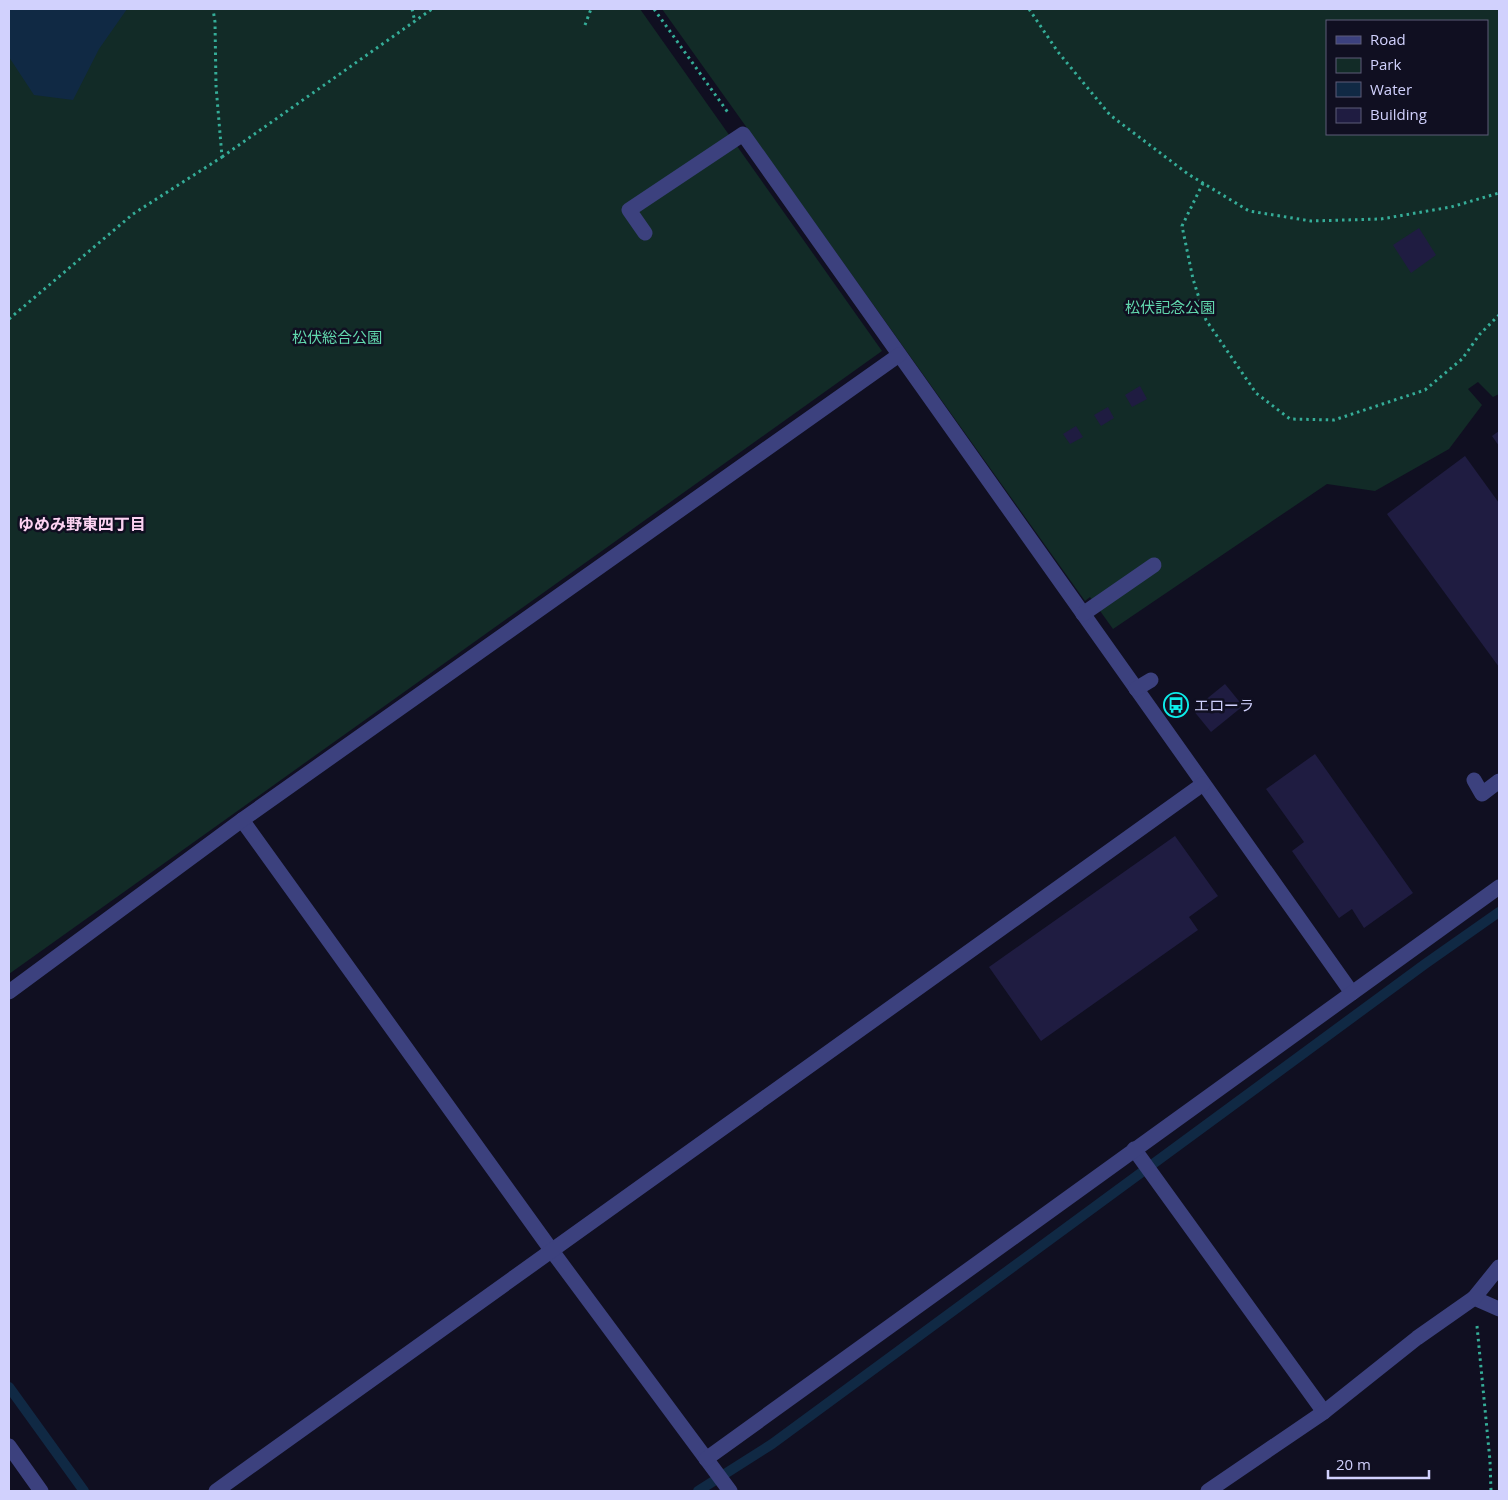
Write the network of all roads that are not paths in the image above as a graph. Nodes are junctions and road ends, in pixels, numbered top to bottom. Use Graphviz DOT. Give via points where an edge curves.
graph roads {
  1 [pos="645,233"];
  2 [pos="899,355"];
  3 [pos="1154,565"];
  4 [pos="1083,614"];
  5 [pos="1151,680"];
  6 [pos="1136,689"];
  7 [pos="1474,780"];
  8 [pos="1499,781"];
  9 [pos="1203,784"];
  10 [pos="242,820"];
  11 [pos="1499,887"];
  12 [pos="9,992"];
  13 [pos="1352,993"];
  14 [pos="1134,1149"];
  15 [pos="552,1250"];
  16 [pos="1499,1267"];
  17 [pos="1474,1298"];
  18 [pos="1499,1309"];
  19 [pos="1324,1412"];
  20 [pos="9,1446"];
  21 [pos="706,1459"];
  22 [pos="41,1491"];
  23 [pos="216,1491"];
  24 [pos="730,1491"];
  25 [pos="1208,1491"];
  1 -- 2 [label="street" via="628,210 743,134"];
  2 -- 4 [label="street"];
  2 -- 10 [label="street"];
  3 -- 4 [label="street"];
  4 -- 6 [label="street"];
  5 -- 6 [label="street"];
  6 -- 9 [label="street"];
  7 -- 8 [label="street" via="1482,794"];
  9 -- 13 [label="street"];
  9 -- 15 [label="street"];
  10 -- 12 [label="street"];
  10 -- 15 [label="street"];
  11 -- 13 [label="street"];
  13 -- 14 [label="street"];
  14 -- 19 [label="street"];
  14 -- 21 [label="street"];
  15 -- 21 [label="street"];
  15 -- 23 [label="street"];
  16 -- 17 [label="street"];
  17 -- 18 [label="street"];
  17 -- 19 [label="street" via="1417,1338"];
  19 -- 25 [label="street"];
  20 -- 22 [label="street"];
  21 -- 24 [label="street"];
}
